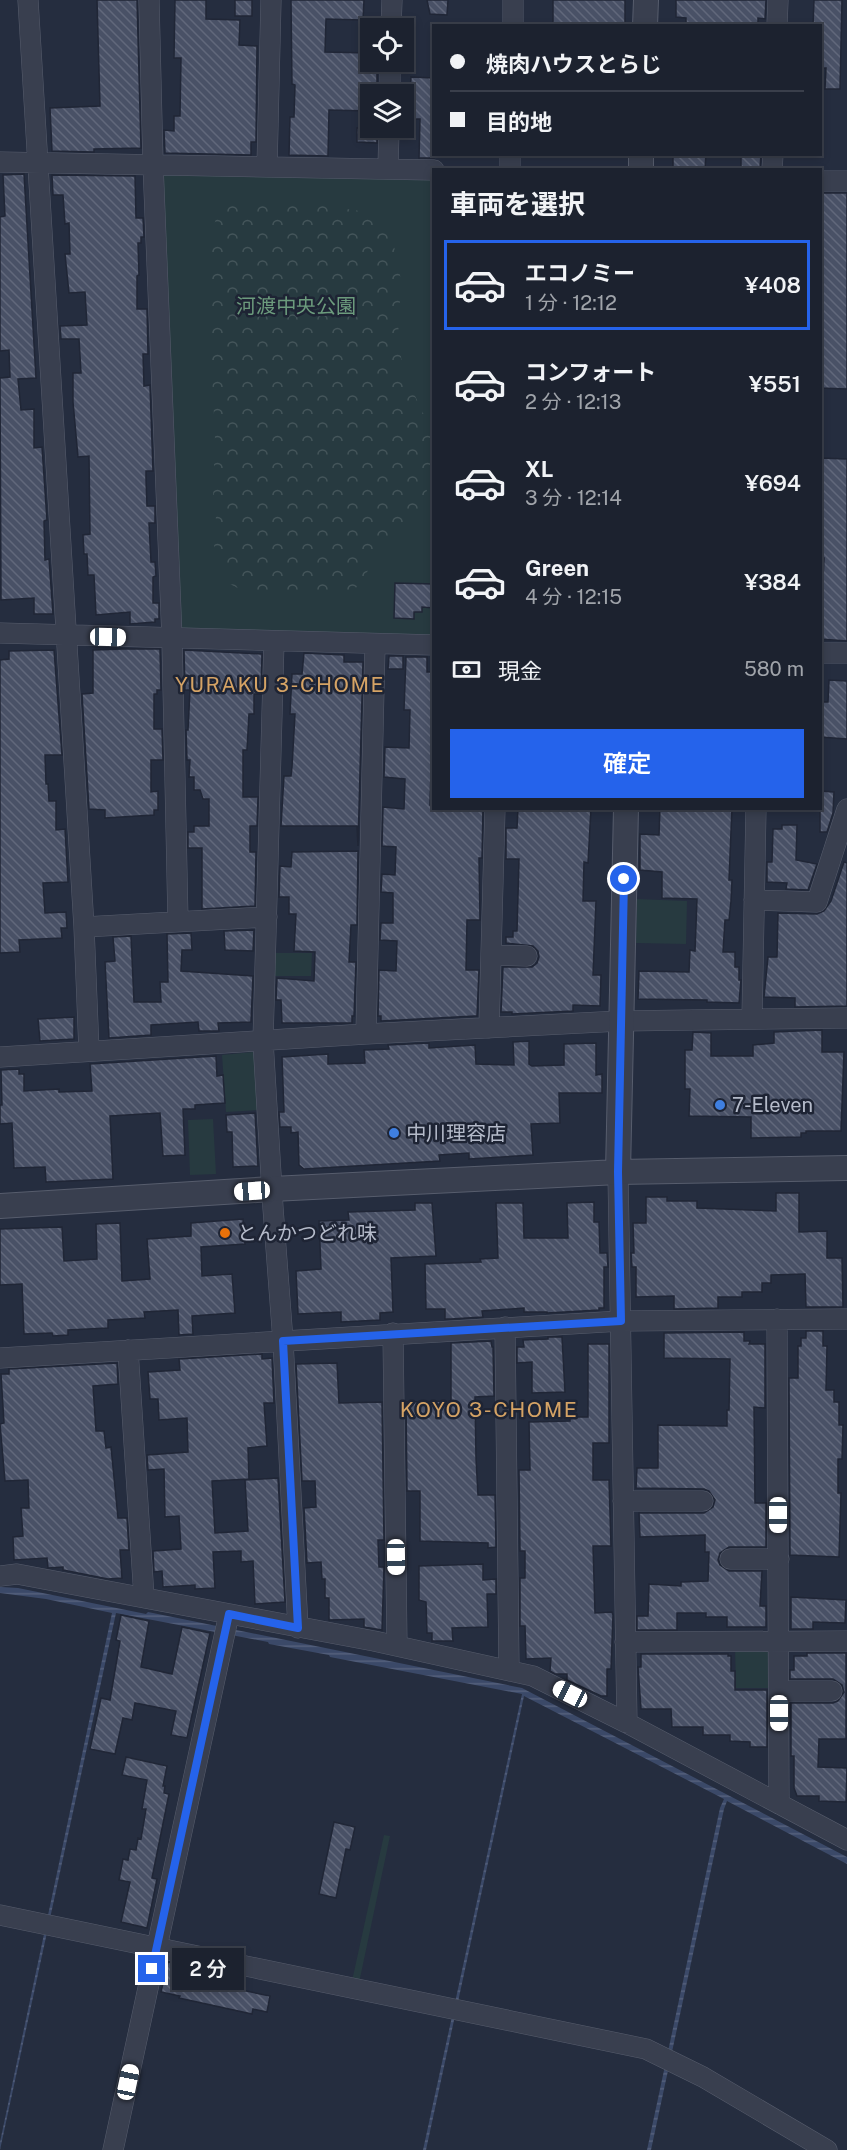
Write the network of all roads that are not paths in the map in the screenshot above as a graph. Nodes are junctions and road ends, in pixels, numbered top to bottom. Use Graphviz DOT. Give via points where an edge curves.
graph roads {
  1 [pos="28,0"];
  2 [pos="149,0"];
  3 [pos="271,0"];
  4 [pos="392,0"];
  5 [pos="513,0"];
  6 [pos="646,0"];
  7 [pos="778,0"];
  8 [pos="391,18"];
  9 [pos="513,24"];
  10 [pos="645,24"];
  11 [pos="777,24"];
  12 [pos="389,138"];
  13 [pos="0,162"];
  14 [pos="38,162"];
  15 [pos="153,164"];
  16 [pos="267,167"];
  17 [pos="388,169"];
  18 [pos="432,170"];
  19 [pos="822,181"];
  20 [pos="847,181"];
  21 [pos="0,633"];
  22 [pos="65,636"];
  23 [pos="172,638"];
  24 [pos="274,641"];
  25 [pos="375,644"];
  26 [pos="432,645"];
  27 [pos="822,653"];
  28 [pos="847,653"];
  29 [pos="847,809"];
  30 [pos="495,810"];
  31 [pos="626,810"];
  32 [pos="756,810"];
  33 [pos="754,900"];
  34 [pos="267,917"];
  35 [pos="178,921"];
  36 [pos="84,927"];
  37 [pos="491,955"];
  38 [pos="527,956"];
  39 [pos="847,1018"];
  40 [pos="752,1020"];
  41 [pos="620,1021"];
  42 [pos="489,1028"];
  43 [pos="366,1034"];
  44 [pos="263,1041"];
  45 [pos="89,1051"];
  46 [pos="0,1057"];
  47 [pos="847,1168"];
  48 [pos="618,1172"];
  49 [pos="272,1189"];
  50 [pos="0,1206"];
  51 [pos="777,1318"];
  52 [pos="847,1319"];
  53 [pos="621,1321"];
  54 [pos="505,1327"];
  55 [pos="393,1333"];
  56 [pos="283,1341"];
  57 [pos="128,1350"];
  58 [pos="0,1358"];
  59 [pos="623,1501"];
  60 [pos="704,1501"];
  61 [pos="729,1559"];
  62 [pos="779,1559"];
  63 [pos="0,1576"];
  64 [pos="144,1597"];
  65 [pos="229,1614"];
  66 [pos="298,1628"];
  67 [pos="779,1641"];
  68 [pos="847,1641"];
  69 [pos="625,1642"];
  70 [pos="397,1646"];
  71 [pos="509,1669"];
  72 [pos="779,1691"];
  73 [pos="832,1691"];
  74 [pos="627,1723"];
  75 [pos="779,1804"];
  76 [pos="847,1840"];
  77 [pos="0,1915"];
  78 [pos="157,1947"];
  79 [pos="113,2150"];
  80 [pos="827,2150"];
  1 -- 14 [label="street"];
  2 -- 15 [label="street"];
  3 -- 16 [label="street"];
  4 -- 8 [label="street"];
  5 -- 9 [label="street"];
  6 -- 10 [label="street"];
  7 -- 11 [label="street"];
  12 -- 17 [label="street"];
  13 -- 14 [label="street"];
  14 -- 15 [label="street"];
  14 -- 22 [label="street"];
  15 -- 16 [label="street"];
  15 -- 23 [label="street"];
  16 -- 17 [label="street"];
  17 -- 18 [label="street"];
  19 -- 20 [label="street"];
  21 -- 22 [label="street"];
  22 -- 23 [label="street"];
  22 -- 36 [label="street"];
  23 -- 24 [label="street"];
  23 -- 35 [label="street"];
  24 -- 25 [label="street"];
  24 -- 34 [label="street"];
  25 -- 26 [label="street"];
  25 -- 43 [label="street"];
  27 -- 28 [label="street"];
  29 -- 33 [label="street" via="817,902"];
  30 -- 37 [label="street"];
  31 -- 41 [label="street"];
  32 -- 33 [label="street"];
  33 -- 40 [label="street"];
  34 -- 35 [label="street"];
  34 -- 44 [label="street"];
  35 -- 36 [label="street"];
  36 -- 45 [label="street"];
  37 -- 38 [label="street"];
  37 -- 42 [label="street"];
  39 -- 40 [label="street"];
  40 -- 41 [label="street"];
  41 -- 42 [label="street"];
  41 -- 48 [label="street"];
  42 -- 43 [label="street"];
  43 -- 44 [label="street"];
  44 -- 45 [label="street"];
  44 -- 49 [label="street"];
  45 -- 46 [label="street"];
  47 -- 48 [label="street"];
  48 -- 49 [label="street"];
  48 -- 53 [label="street"];
  49 -- 50 [label="street"];
  49 -- 56 [label="street"];
  51 -- 52 [label="street"];
  51 -- 53 [label="street"];
  51 -- 62 [label="street"];
  53 -- 54 [label="street"];
  53 -- 59 [label="street"];
  54 -- 55 [label="street"];
  54 -- 71 [label="street"];
  55 -- 56 [label="street"];
  55 -- 70 [label="street"];
  56 -- 57 [label="street"];
  56 -- 66 [label="street"];
  57 -- 58 [label="street"];
  57 -- 64 [label="street"];
  59 -- 60 [label="street"];
  59 -- 69 [label="street"];
  61 -- 62 [label="street"];
  62 -- 67 [label="street"];
  63 -- 64 [label="street" via="17,1574"];
  64 -- 65 [label="street"];
  65 -- 66 [label="street"];
  65 -- 78 [label="street"];
  66 -- 70 [label="street"];
  67 -- 68 [label="street"];
  67 -- 69 [label="street"];
  67 -- 72 [label="street"];
  69 -- 74 [label="street"];
  70 -- 71 [label="street"];
  71 -- 74 [label="street" via="533,1676"];
  72 -- 73 [label="street"];
  72 -- 75 [label="street"];
  74 -- 75 [label="street"];
  75 -- 76 [label="street"];
  77 -- 78 [label="street"];
  78 -- 79 [label="street"];
  78 -- 80 [label="street" via="646,2049"];
}
